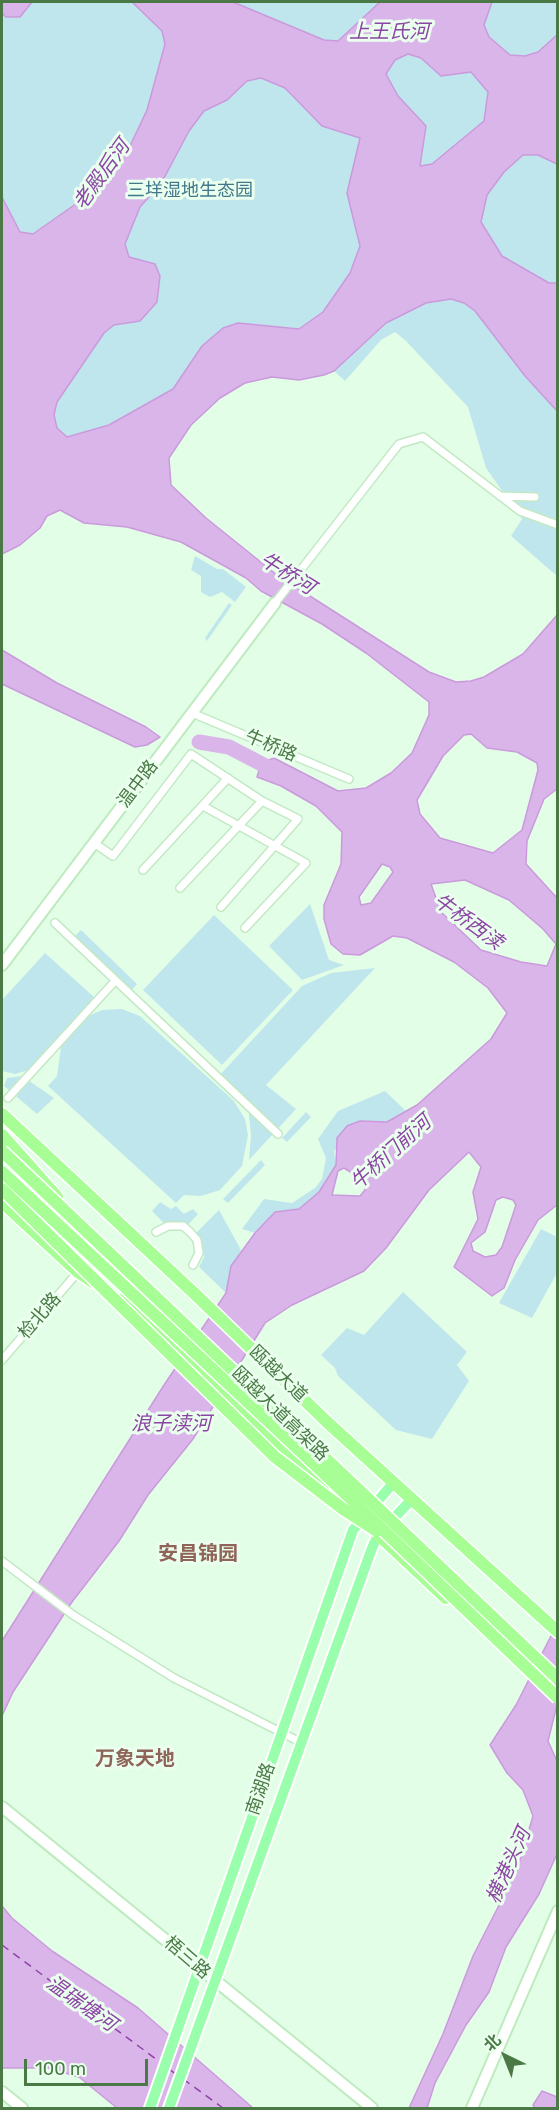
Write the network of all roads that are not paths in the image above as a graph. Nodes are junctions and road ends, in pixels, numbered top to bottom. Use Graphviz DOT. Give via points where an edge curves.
graph roads {
  1 [pos="500,496"];
  2 [pos="535,497"];
  3 [pos="558,525"];
  4 [pos="275,603"];
  5 [pos="192,713"];
  6 [pos="228,778"];
  7 [pos="349,779"];
  8 [pos="262,801"];
  9 [pos="203,806"];
  10 [pos="239,826"];
  11 [pos="94,843"];
  12 [pos="275,846"];
  13 [pos="143,870"];
  14 [pos="180,888"];
  15 [pos="221,907"];
  16 [pos="55,923"];
  17 [pos="245,928"];
  18 [pos="2,965"];
  19 [pos="115,981"];
  20 [pos="8,1098"];
  21 [pos="2,1114"];
  22 [pos="278,1134"];
  23 [pos="2,1135"];
  24 [pos="2,1151"];
  25 [pos="2,1172"];
  26 [pos="2,1189"];
  27 [pos="2,1202"];
  28 [pos="81,1226"];
  29 [pos="156,1232"];
  30 [pos="193,1265"];
  31 [pos="78,1272"];
  32 [pos="2,1360"];
  33 [pos="394,1482"];
  34 [pos="411,1499"];
  35 [pos="362,1519"];
  36 [pos="378,1535"];
  37 [pos="399,1545"];
  38 [pos="2,1561"];
  39 [pos="555,1630"];
  40 [pos="558,1679"];
  41 [pos="558,1700"];
  42 [pos="280,1733"];
  43 [pos="300,1742"];
  44 [pos="2,1807"];
  45 [pos="558,1911"];
  46 [pos="200,1967"];
  47 [pos="216,1983"];
  48 [pos="2,2092"];
  49 [pos="22,2109"];
  50 [pos="150,2109"];
  51 [pos="169,2109"];
  52 [pos="372,2109"];
  53 [pos="472,2109"];
  1 -- 2 [label="street"];
  1 -- 3 [label="street" via="530,516"];
  1 -- 4 [label="street" via="423,437 399,444"];
  4 -- 5 [label="street, 温中路"];
  5 -- 7 [label="street, 牛桥路"];
  5 -- 11 [label="street, 温中路"];
  6 -- 8 [label="street"];
  6 -- 9 [label="street"];
  6 -- 11 [label="street" via="191,754 113,856"];
  8 -- 10 [label="street"];
  8 -- 12 [label="street" via="298,819"];
  9 -- 10 [label="street"];
  9 -- 13 [label="street"];
  10 -- 12 [label="street"];
  10 -- 14 [label="street"];
  11 -- 18 [label="street, 温中路"];
  12 -- 15 [label="street"];
  12 -- 17 [label="street" via="306,863"];
  16 -- 19 [label="street"];
  19 -- 20 [label="street"];
  19 -- 22 [label="street"];
  21 -- 33 [label="highway, 瓯越大道"];
  23 -- 28 [label="highway, bridge"];
  24 -- 28 [label="highway, 瓯越大道高架路, bridge"];
  25 -- 37 [label="highway, 瓯越大道高架路, bridge"];
  26 -- 37 [label="highway, bridge" via="275,1457 343,1509"];
  27 -- 31 [label="highway"];
  28 -- 40 [label="highway, 瓯越大道高架路, bridge"];
  29 -- 30 [label="street" via="168,1226 183,1226 190,1232 197,1240 199,1253"];
  31 -- 32 [label="street, 检北路"];
  31 -- 35 [label="highway" via="139,1313"];
  33 -- 34 [label="highway, 瓯越大道"];
  33 -- 35 [label="main road, 南湖路"];
  34 -- 36 [label="main road, 南湖路"];
  34 -- 39 [label="highway, 瓯越大道"];
  35 -- 36 [label="highway"];
  35 -- 42 [label="main road, 南湖路" via="353,1530"];
  36 -- 41 [label="highway, bridge"];
  36 -- 43 [label="main road, 南湖路"];
  37 -- 41 [label="highway, 瓯越大道高架路, bridge"];
  38 -- 42 [label="street" via="73,1615 174,1678"];
  42 -- 43 [label="street"];
  42 -- 46 [label="main road, 南湖路"];
  43 -- 47 [label="main road, 南湖路"];
  44 -- 46 [label="street, 梧三路"];
  45 -- 53 [label="street"];
  46 -- 47 [label="street, 梧三路"];
  46 -- 50 [label="main road, 南湖路"];
  47 -- 51 [label="main road, 南湖路"];
  47 -- 52 [label="street, 梧三路"];
  48 -- 49 [label="street"];
}
